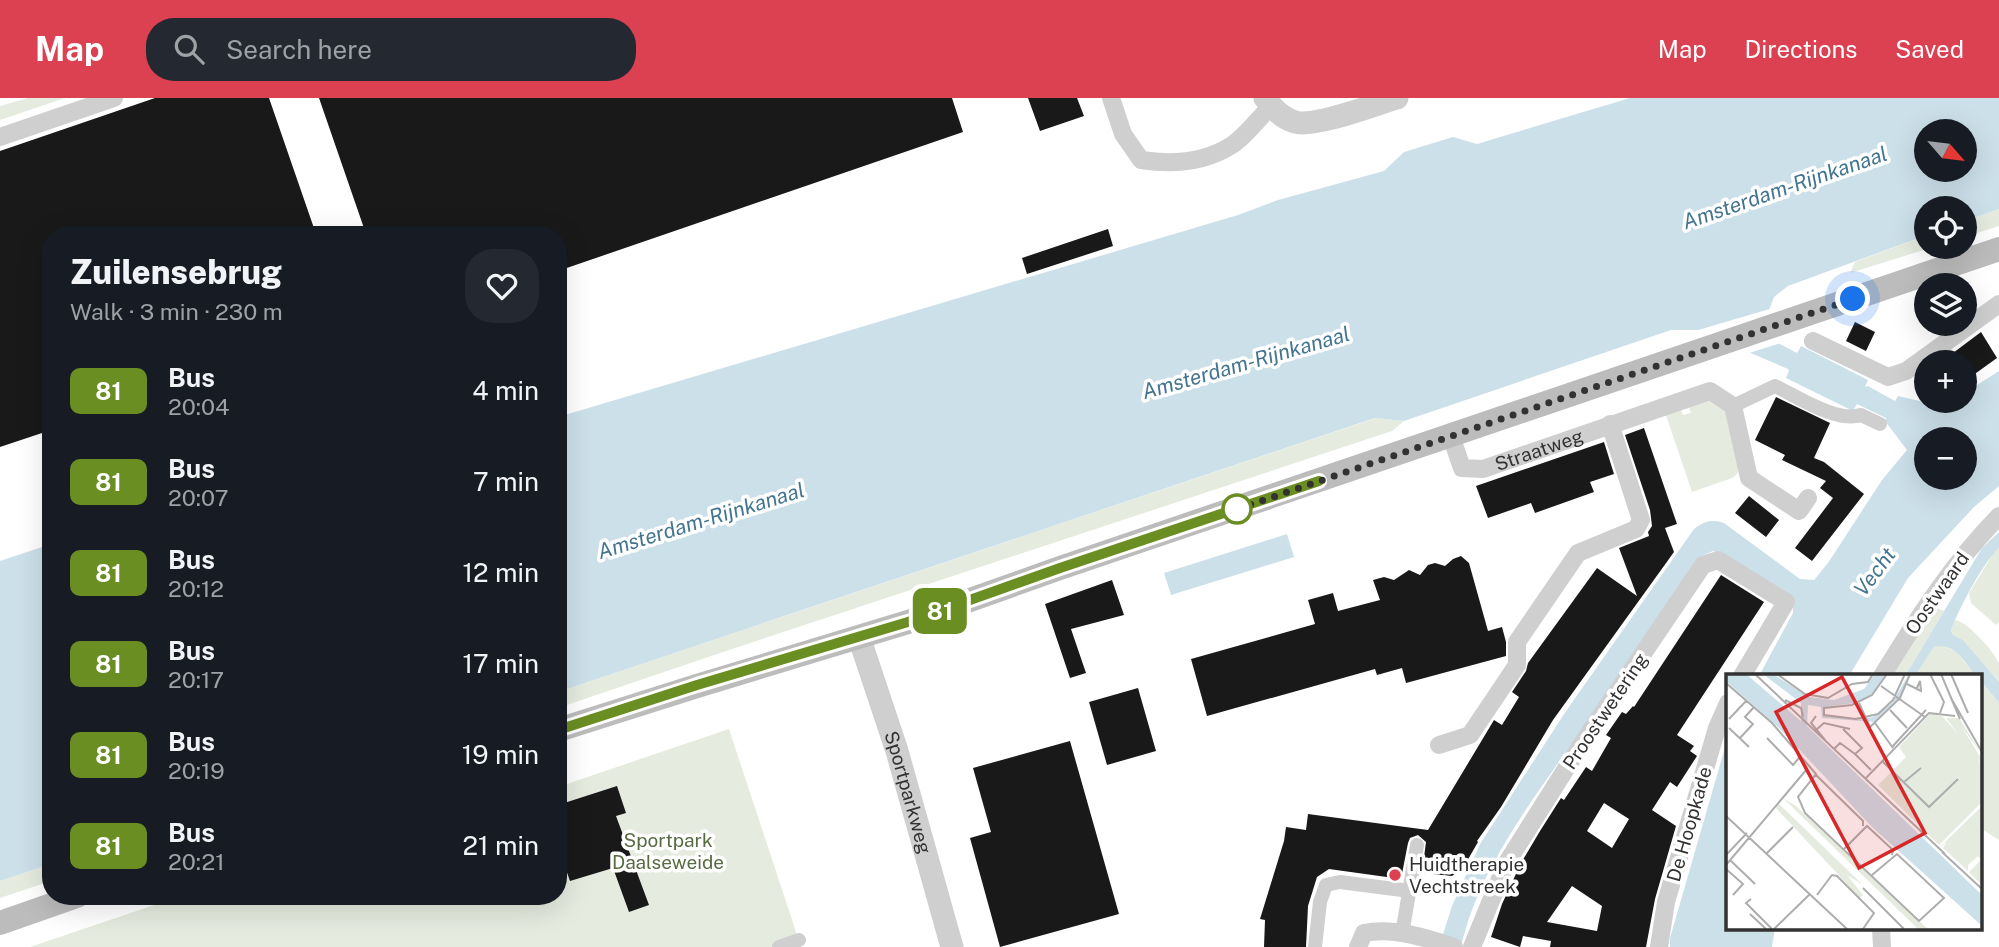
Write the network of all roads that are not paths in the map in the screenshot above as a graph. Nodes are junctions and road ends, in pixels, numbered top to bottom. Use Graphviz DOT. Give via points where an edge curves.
graph roads {
  1 [pos="114,98"];
  2 [pos="1111,98"];
  3 [pos="1397,98"];
  4 [pos="1268,102"];
  5 [pos="0,137"];
  6 [pos="1999,249"];
  7 [pos="1999,304"];
  8 [pos="1813,341"];
  9 [pos="1733,406"];
  10 [pos="1610,424"];
  11 [pos="1880,424"];
  12 [pos="1451,436"];
  13 [pos="1808,498"];
  14 [pos="1999,516"];
  15 [pos="859,637"];
  16 [pos="1743,674"];
  17 [pos="1883,674"];
  18 [pos="1726,708"];
  19 [pos="567,727"];
  20 [pos="1439,745"];
  21 [pos="1417,845"];
  22 [pos="1410,891"];
  23 [pos="51,905"];
  24 [pos="0,923"];
  25 [pos="1402,934"];
  26 [pos="799,940"];
  27 [pos="779,947"];
  28 [pos="952,947"];
  29 [pos="1315,947"];
  30 [pos="1358,947"];
  31 [pos="1454,947"];
  32 [pos="1472,947"];
  33 [pos="1659,947"];
  1 -- 5 [label="street"];
  2 -- 4 [label="street" via="1123,134 1142,160 1166,164 1195,161 1234,144"];
  3 -- 4 [label="street" via="1298,124"];
  6 -- 12 [label="main road, Straatweg"];
  7 -- 8 [label="street" via="1906,371 1888,377"];
  9 -- 10 [label="street, Straatweg" via="1710,391"];
  9 -- 11 [label="street" via="1775,386 1836,415 1861,415"];
  9 -- 13 [label="street" via="1749,478 1799,511"];
  10 -- 12 [label="street, Straatweg" via="1483,469 1462,468"];
  10 -- 20 [label="street" via="1642,520 1636,529 1578,553 1517,642 1517,665 1470,735"];
  12 -- 15 [label="main road, Straatweg"];
  14 -- 17 [label="street, Oostwaard" via="1923,608"];
  15 -- 19 [label="main road, Straatweg"];
  15 -- 28 [label="street, Sportparkweg" via="897,751"];
  16 -- 32 [label="street, Proostwetering" via="1786,602 1718,560 1703,565 1579,748 1506,864"];
  18 -- 33 [label="street, De Hoopkade" via="1666,902"];
  21 -- 22 [label="street"];
  22 -- 25 [label="street"];
  22 -- 29 [label="street" via="1340,882 1326,885"];
  23 -- 24 [label="main road"];
  25 -- 30 [label="street" via="1364,933"];
  25 -- 31 [label="street"];
  26 -- 27 [label="street"];
}
